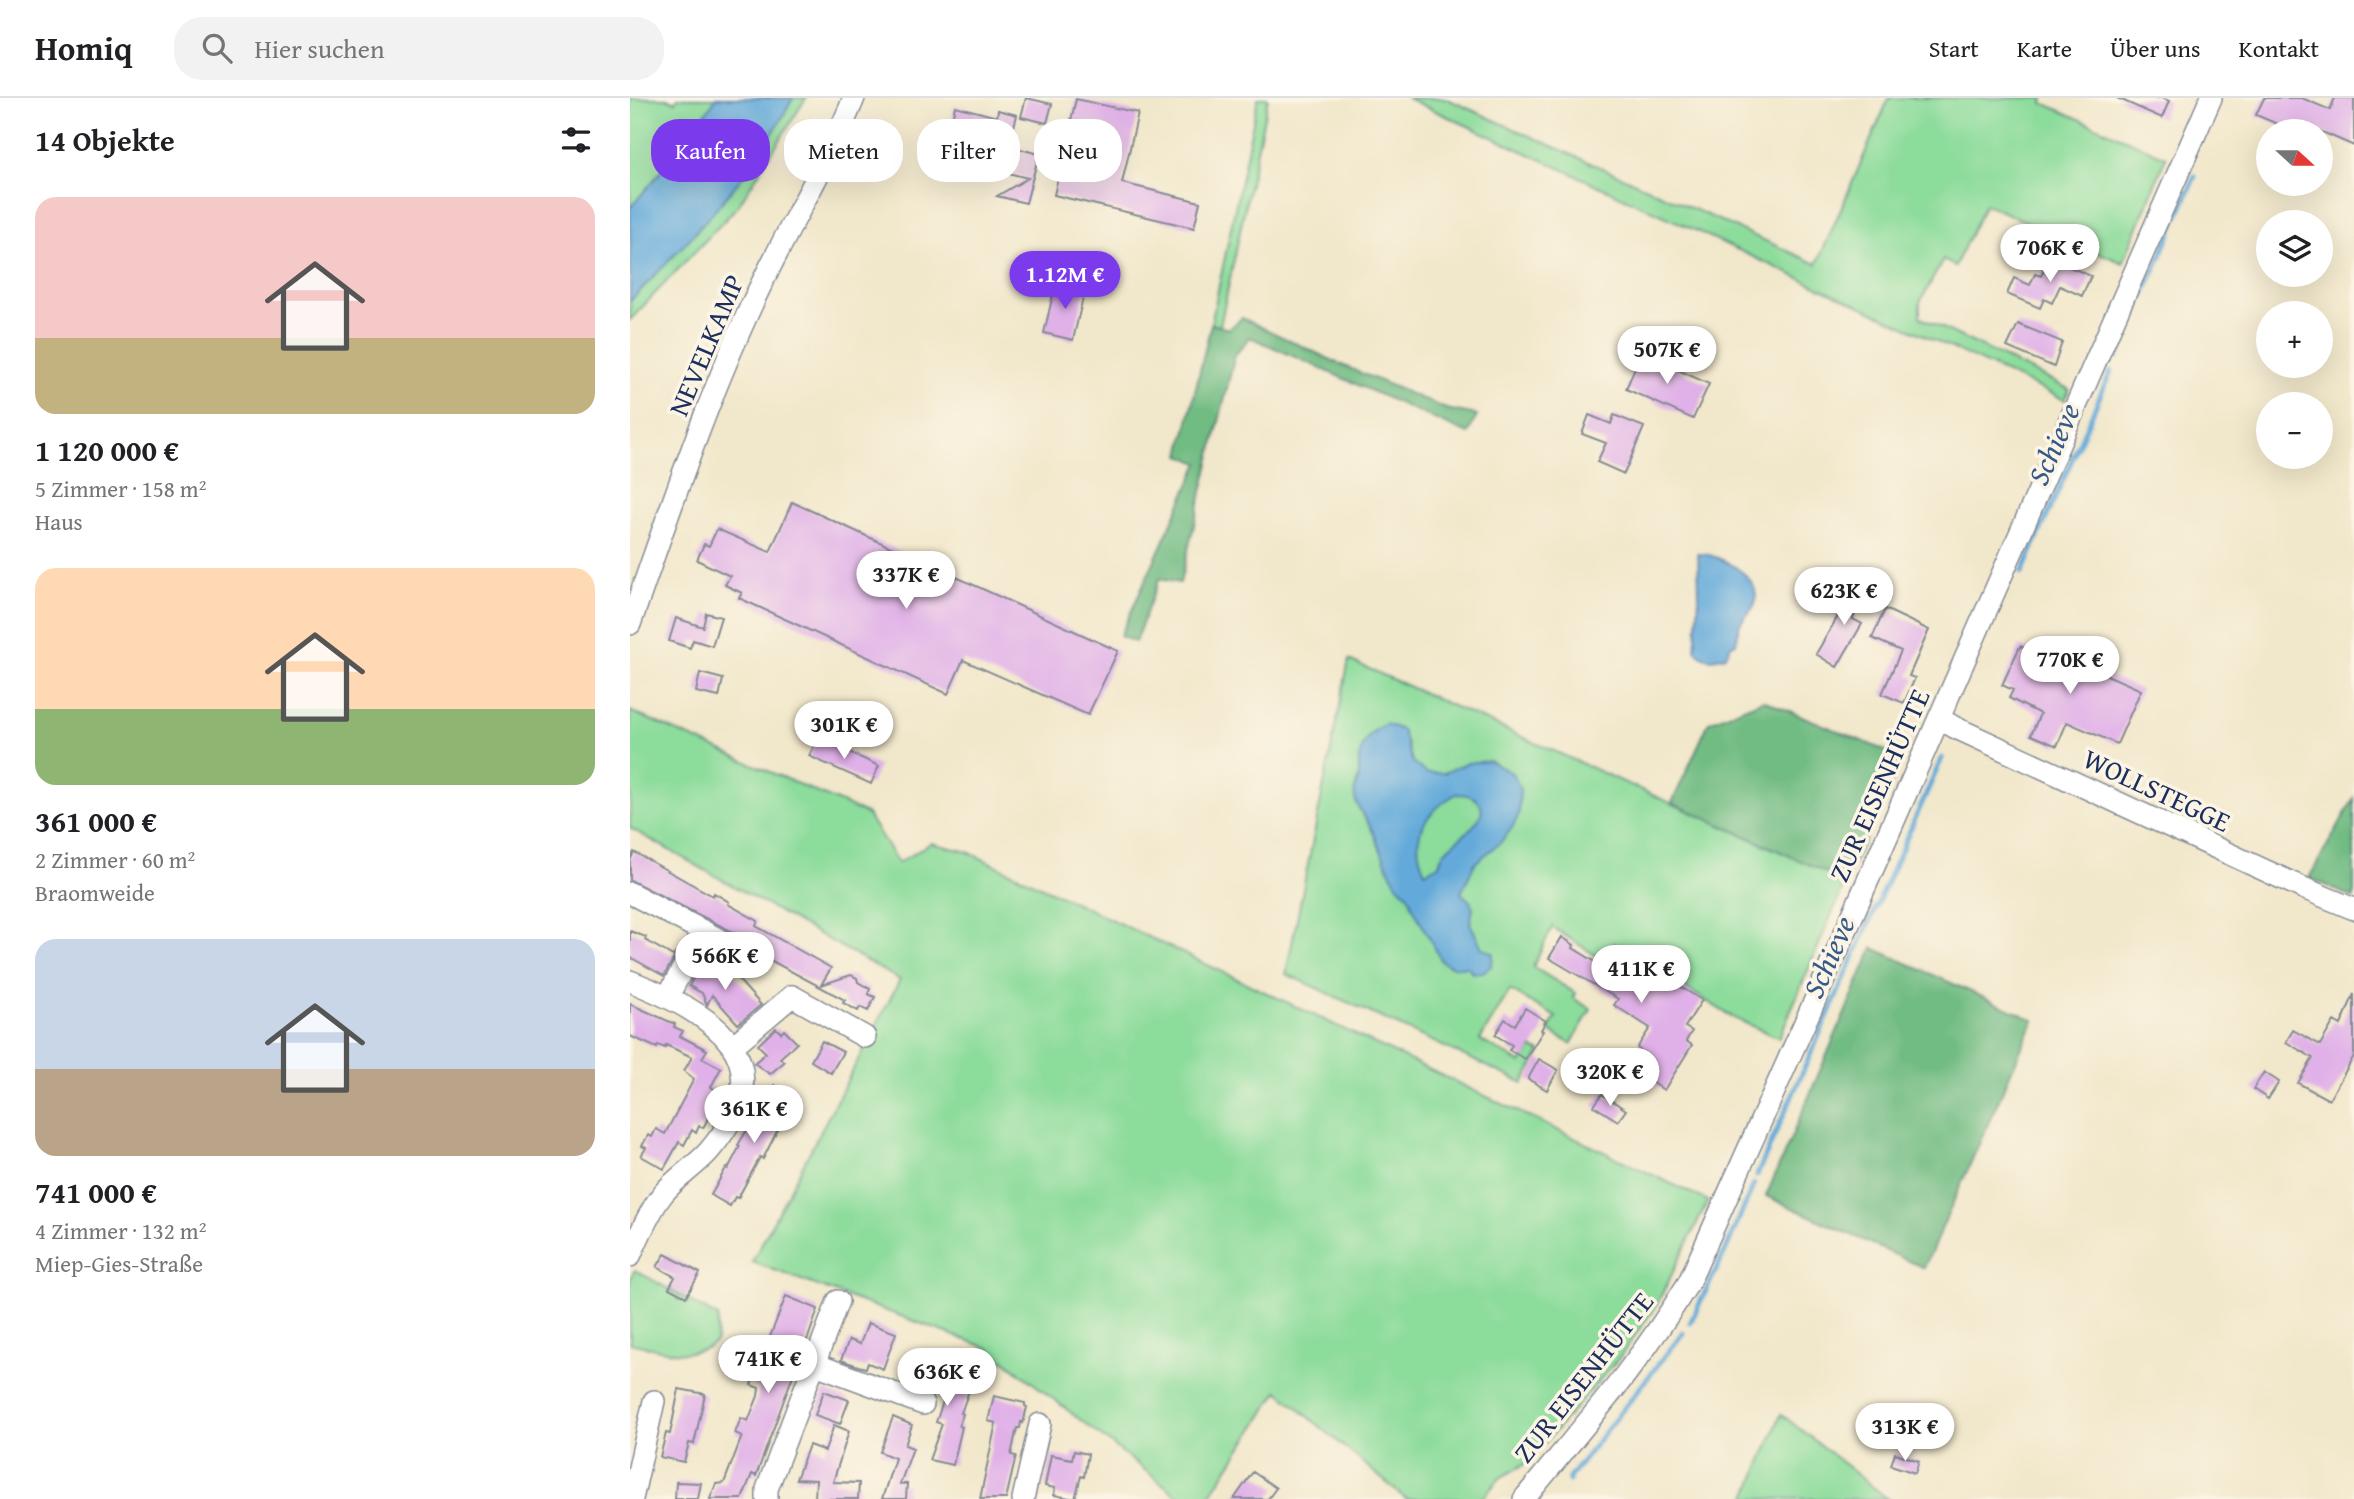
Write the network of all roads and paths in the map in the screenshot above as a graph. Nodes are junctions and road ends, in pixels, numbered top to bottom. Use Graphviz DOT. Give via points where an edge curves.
graph roads {
  1 [pos="854,98"];
  2 [pos="2211,98"];
  3 [pos="630,624"];
  4 [pos="1939,718"];
  5 [pos="630,893"];
  6 [pos="2354,909"];
  7 [pos="703,932"];
  8 [pos="743,952"];
  9 [pos="630,981"];
  10 [pos="668,996"];
  11 [pos="865,1037"];
  12 [pos="734,1045"];
  13 [pos="630,1256"];
  14 [pos="838,1301"];
  15 [pos="814,1364"];
  16 [pos="654,1401"];
  17 [pos="923,1404"];
  18 [pos="1040,1424"];
  19 [pos="632,1499"];
  20 [pos="767,1499"];
  21 [pos="1023,1499"];
  22 [pos="1524,1499"];
  1 -- 3 [label="street, NEVELKAMP" via="747,317 697,435"];
  2 -- 4 [label="street, ZUR EISENHÜTTE"];
  4 -- 6 [label="street, WOLLSTEGGE"];
  4 -- 22 [label="street, ZUR EISENHÜTTE" via="1689,1282 1630,1371"];
  5 -- 7 [label="street"];
  7 -- 8 [label="street"];
  7 -- 10 [label="street"];
  9 -- 10 [label="street"];
  10 -- 12 [label="street" via="713,1024"];
  11 -- 12 [label="street" via="792,996"];
  12 -- 13 [label="street" via="743,1088 737,1110 708,1153 662,1195"];
  14 -- 15 [label="street"];
  15 -- 17 [label="street"];
  15 -- 20 [label="street"];
  16 -- 19 [label="street"];
  18 -- 21 [label="street"];
}
